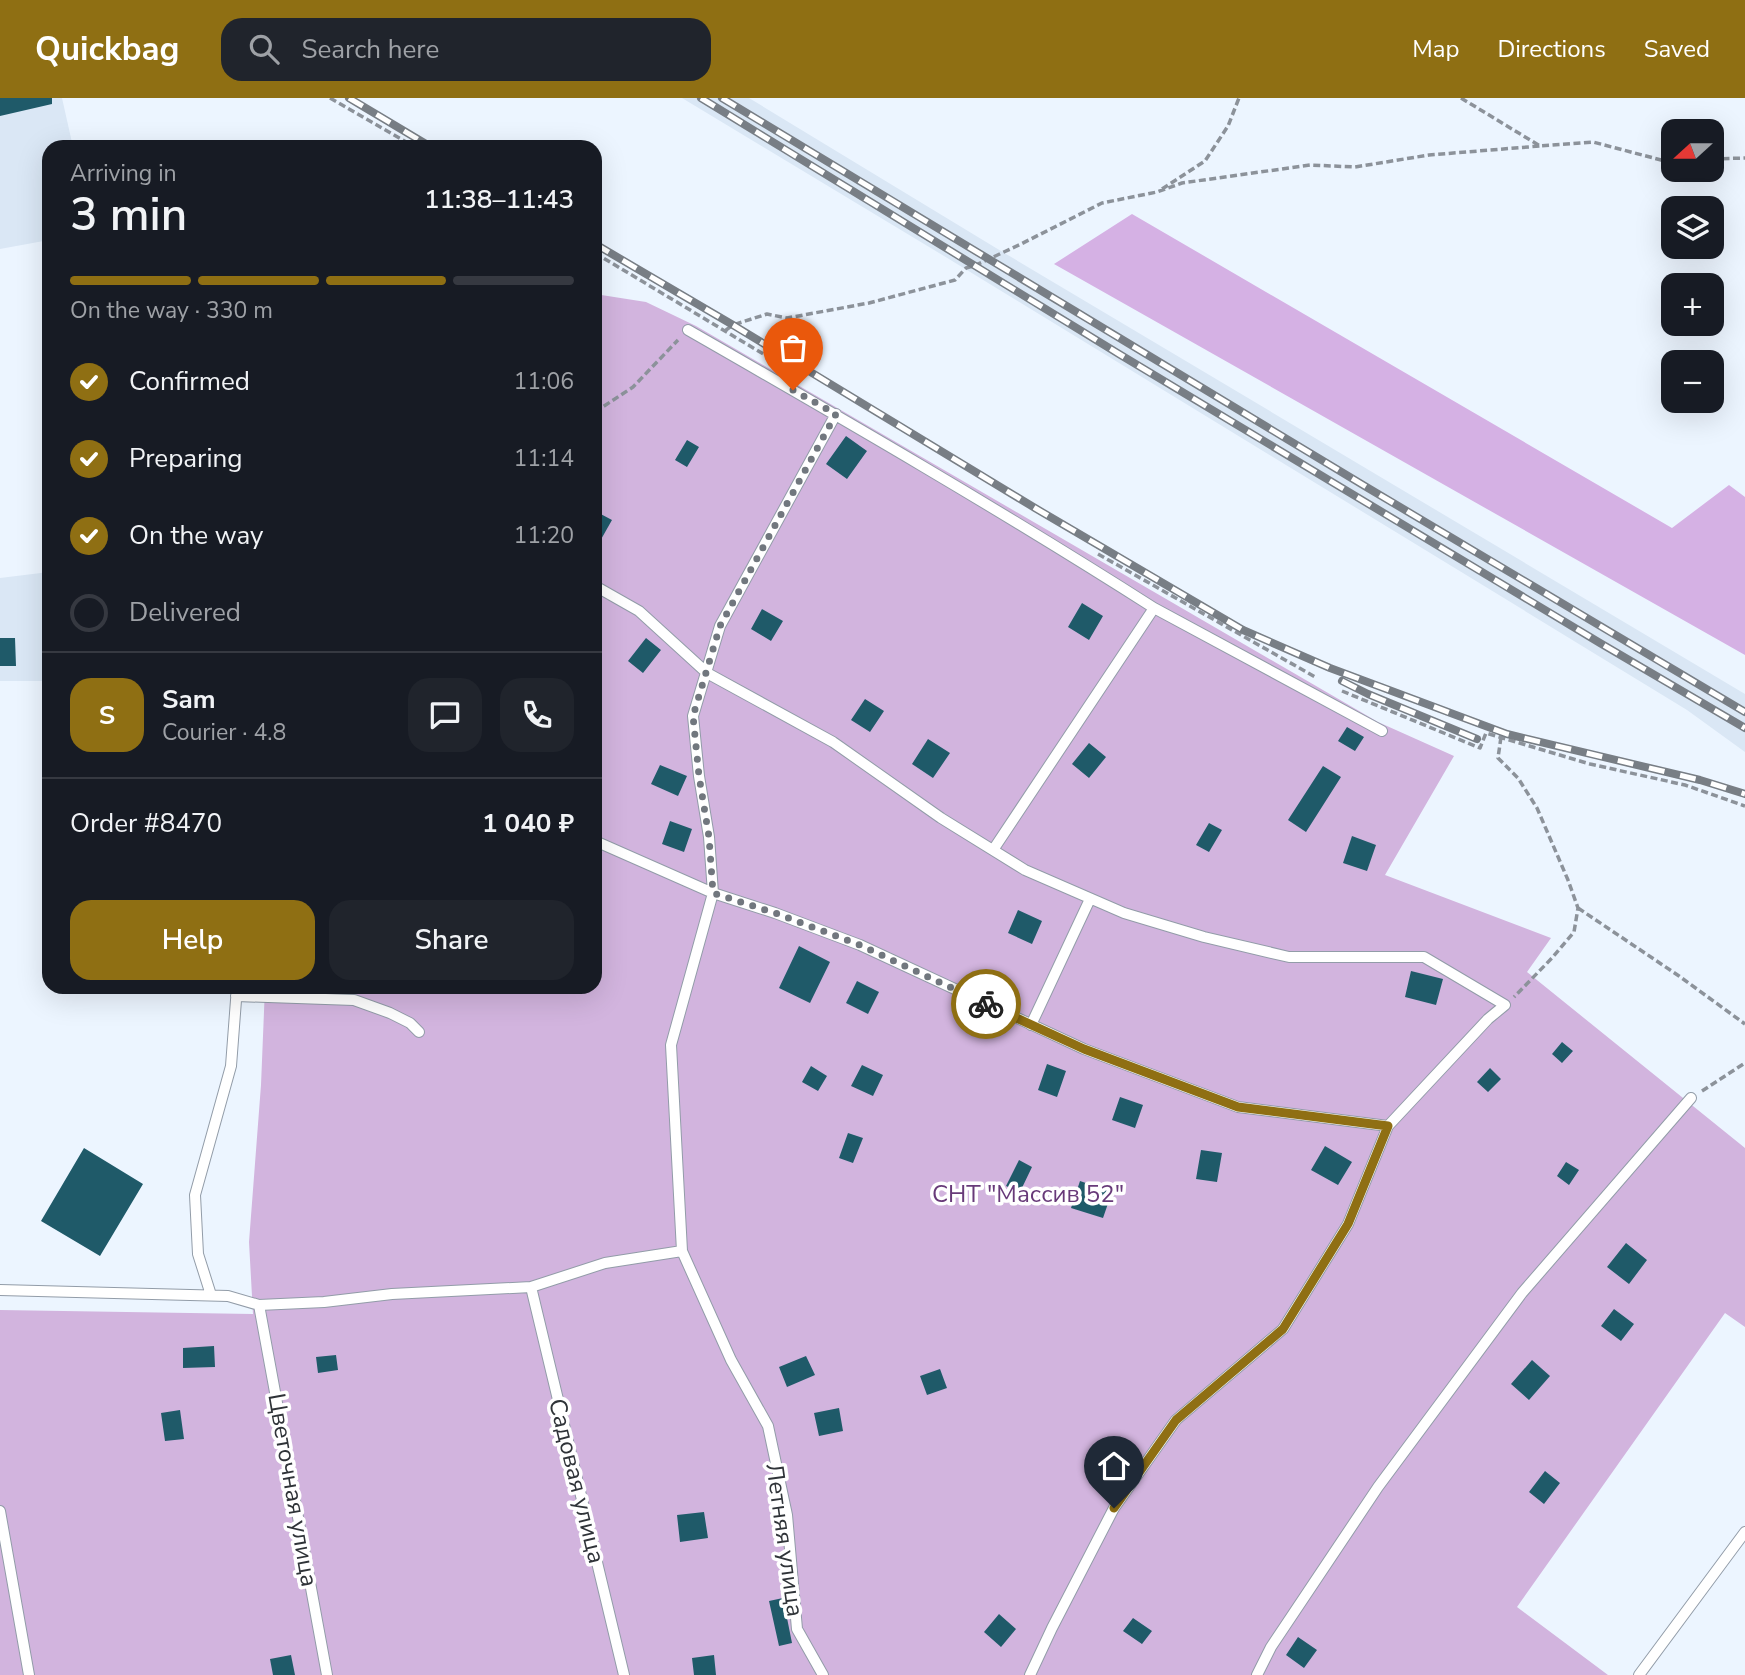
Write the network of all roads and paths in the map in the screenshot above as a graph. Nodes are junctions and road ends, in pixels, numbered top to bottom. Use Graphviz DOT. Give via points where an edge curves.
graph roads {
  1 [pos="330,98"];
  2 [pos="1239,98"];
  3 [pos="1461,98"];
  4 [pos="403,140"];
  5 [pos="1540,146"];
  6 [pos="1745,158"];
  7 [pos="1724,159"];
  8 [pos="1661,160"];
  9 [pos="1157,192"];
  10 [pos="602,257"];
  11 [pos="688,330"];
  12 [pos="724,331"];
  13 [pos="794,373"];
  14 [pos="602,408"];
  15 [pos="836,414"];
  16 [pos="1088,548"];
  17 [pos="602,590"];
  18 [pos="1154,608"];
  19 [pos="707,673"];
  20 [pos="1317,678"];
  21 [pos="1342,691"];
  22 [pos="1382,732"];
  23 [pos="1501,737"];
  24 [pos="1745,806"];
  25 [pos="602,844"];
  26 [pos="993,850"];
  27 [pos="713,893"];
  28 [pos="1090,899"];
  29 [pos="1578,908"];
  30 [pos="236,994"];
  31 [pos="275,994"];
  32 [pos="1506,1005"];
  33 [pos="1745,1024"];
  34 [pos="1031,1025"];
  35 [pos="419,1032"];
  36 [pos="1745,1063"];
  37 [pos="1691,1098"];
  38 [pos="1388,1126"];
  39 [pos="682,1251"];
  40 [pos="531,1287"];
  41 [pos="0,1290"];
  42 [pos="211,1295"];
  43 [pos="259,1305"];
  44 [pos="0,1511"];
  45 [pos="1745,1531"];
  46 [pos="29,1675"];
  47 [pos="327,1675"];
  48 [pos="624,1675"];
  49 [pos="823,1675"];
  50 [pos="1030,1675"];
  51 [pos="1257,1675"];
  52 [pos="1639,1675"];
  1 -- 4 [label="path"];
  2 -- 9 [label="path" via="1228,126 1205,161"];
  3 -- 5 [label="path"];
  5 -- 8 [label="path" via="1593,142"];
  5 -- 9 [label="path" via="1429,155 1355,167 1310,165 1182,183"];
  6 -- 7 [label="path"];
  9 -- 12 [label="path" via="1102,203 966,268 955,279 869,303 787,318 767,314"];
  10 -- 12 [label="path"];
  11 -- 12 [label="path" via="695,326"];
  11 -- 14 [label="path" via="634,387"];
  11 -- 15 [label="lane"];
  12 -- 13 [label="path"];
  15 -- 18 [label="lane"];
  15 -- 19 [label="lane" via="720,626"];
  16 -- 20 [label="path"];
  17 -- 19 [label="lane" via="639,611"];
  18 -- 22 [label="lane"];
  18 -- 26 [label="lane"];
  19 -- 26 [label="lane" via="833,742"];
  19 -- 27 [label="lane" via="693,716"];
  21 -- 23 [label="path" via="1480,748 1486,733"];
  23 -- 24 [label="path" via="1590,764 1685,785"];
  23 -- 29 [label="path" via="1498,758 1537,808"];
  25 -- 27 [label="lane"];
  26 -- 28 [label="lane"];
  27 -- 34 [label="lane" via="860,945"];
  27 -- 39 [label="lane" via="671,1045"];
  28 -- 32 [label="lane" via="1204,937 1289,957 1424,957"];
  28 -- 34 [label="lane"];
  29 -- 32 [label="path" via="1574,932"];
  29 -- 33 [label="path"];
  30 -- 42 [label="lane" via="231,1066 195,1195 198,1254"];
  31 -- 35 [label="lane" via="354,1000 390,1013"];
  32 -- 38 [label="lane"];
  34 -- 38 [label="lane" via="1238,1107"];
  36 -- 37 [label="path"];
  37 -- 51 [label="lane" via="1522,1293 1378,1487"];
  38 -- 50 [label="lane" via="1348,1224 1283,1329 1176,1420 1114,1508"];
  39 -- 40 [label="lane" via="606,1263"];
  39 -- 49 [label="lane, Летняя улица" via="731,1360 768,1426 787,1515 797,1629"];
  40 -- 43 [label="lane"];
  40 -- 48 [label="lane, Садовая улица"];
  41 -- 42 [label="lane"];
  42 -- 43 [label="lane"];
  43 -- 47 [label="lane, Цветочная улица"];
  44 -- 46 [label="lane"];
  45 -- 52 [label="lane"];
}
